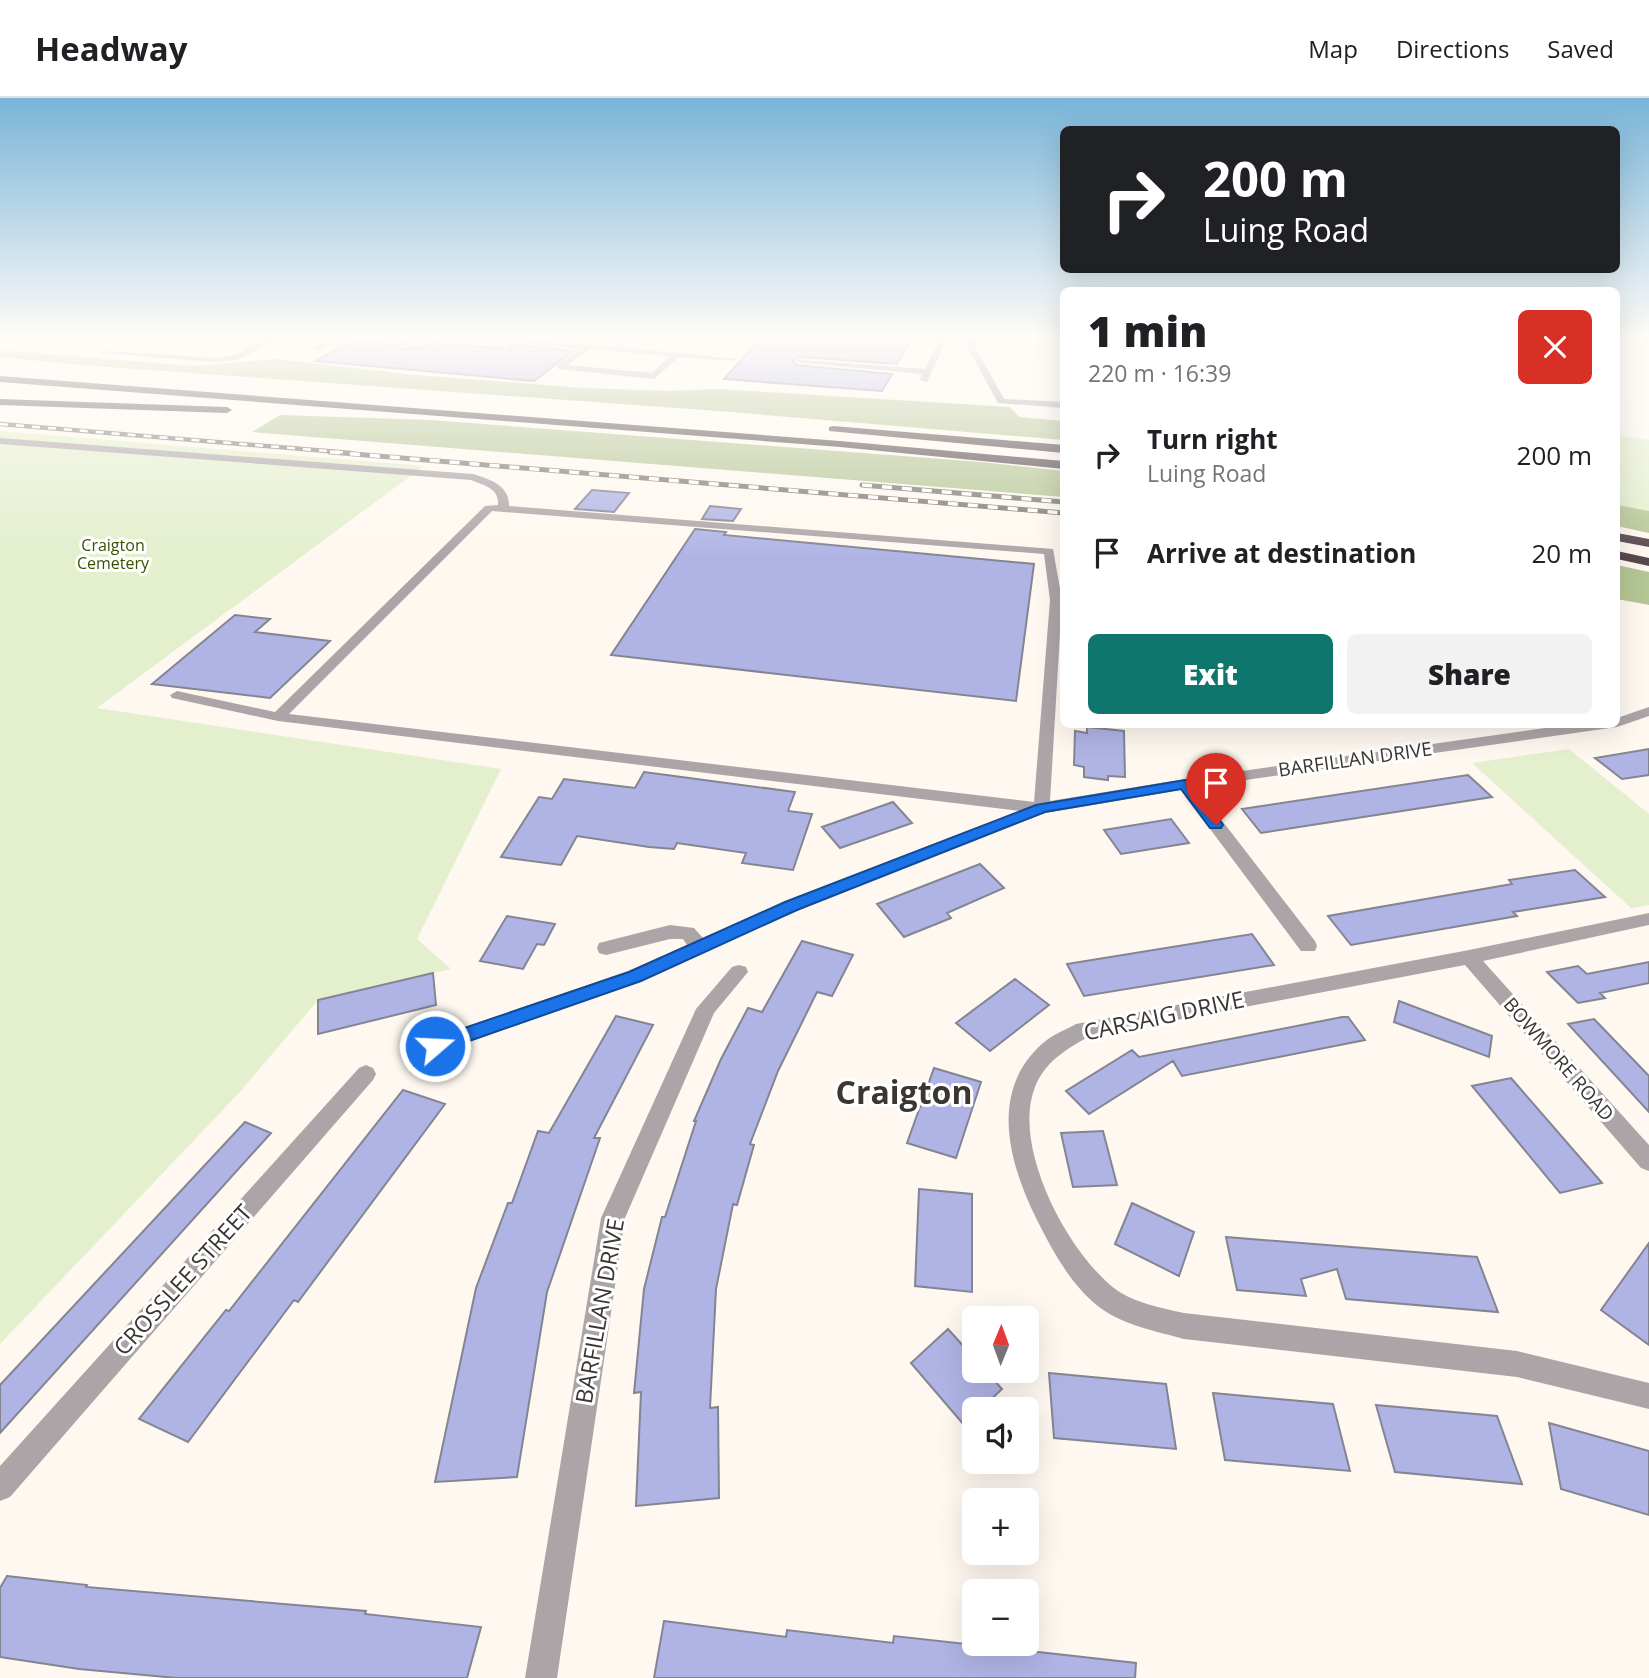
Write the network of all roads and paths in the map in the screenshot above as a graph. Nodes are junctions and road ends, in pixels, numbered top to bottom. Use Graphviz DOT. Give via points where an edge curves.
graph roads {
  1 [pos="264,411"];
  2 [pos="407,411"];
  3 [pos="513,419"];
  4 [pos="824,429"];
  5 [pos="0,441"];
  6 [pos="1060,449"];
  7 [pos="1060,464"];
  8 [pos="503,509"];
  9 [pos="1620,538"];
  10 [pos="1649,543"];
  11 [pos="1060,546"];
  12 [pos="1049,551"];
  13 [pos="1620,556"];
  14 [pos="1649,562"];
  15 [pos="1060,601"];
  16 [pos="177,695"];
  17 [pos="1649,711"];
  18 [pos="278,717"];
  19 [pos="1620,722"];
  20 [pos="1580,728"];
  21 [pos="1185,784"];
  22 [pos="1042,808"];
  23 [pos="1649,919"];
  24 [pos="700,947"];
  25 [pos="1308,947"];
  26 [pos="606,948"];
  27 [pos="1469,957"];
  28 [pos="739,972"];
  29 [pos="435,1046"];
  30 [pos="366,1074"];
  31 [pos="1649,1161"];
  32 [pos="1649,1396"];
  33 [pos="0,1487"];
  34 [pos="541,1678"];
  1 -- 3 [label="highway"];
  2 -- 3 [label="highway"];
  3 -- 7 [label="highway"];
  4 -- 6 [label="highway"];
  5 -- 8 [label="street" via="473,477 498,488 504,496"];
  8 -- 12 [label="street"];
  8 -- 18 [label="street" via="489,508"];
  9 -- 10 [label="highway"];
  11 -- 12 [label="street"];
  12 -- 15 [label="street"];
  13 -- 14 [label="highway"];
  15 -- 22 [label="street"];
  16 -- 18 [label="street"];
  17 -- 19 [label="street"];
  18 -- 22 [label="street"];
  20 -- 21 [label="street, BARFILLAN DRIVE"];
  21 -- 22 [label="street, BARFILLAN DRIVE"];
  21 -- 25 [label="street"];
  22 -- 24 [label="street, BARFILLAN DRIVE" via="791,906"];
  23 -- 27 [label="street, CARSAIG DRIVE"];
  24 -- 26 [label="street" via="688,933 670,932"];
  24 -- 29 [label="street, BARFILLAN DRIVE" via="635,976"];
  27 -- 31 [label="street, BOWMORE ROAD"];
  27 -- 32 [label="street, CARSAIG DRIVE" via="1083,1030 1051,1049 1019,1100 1016,1128 1037,1197 1076,1266 1106,1297 1132,1313 1184,1326 1517,1364"];
  28 -- 34 [label="street, BARFILLAN DRIVE" via="706,1009 613,1218"];
  30 -- 33 [label="street, CROSSLEE STREET"];
}
